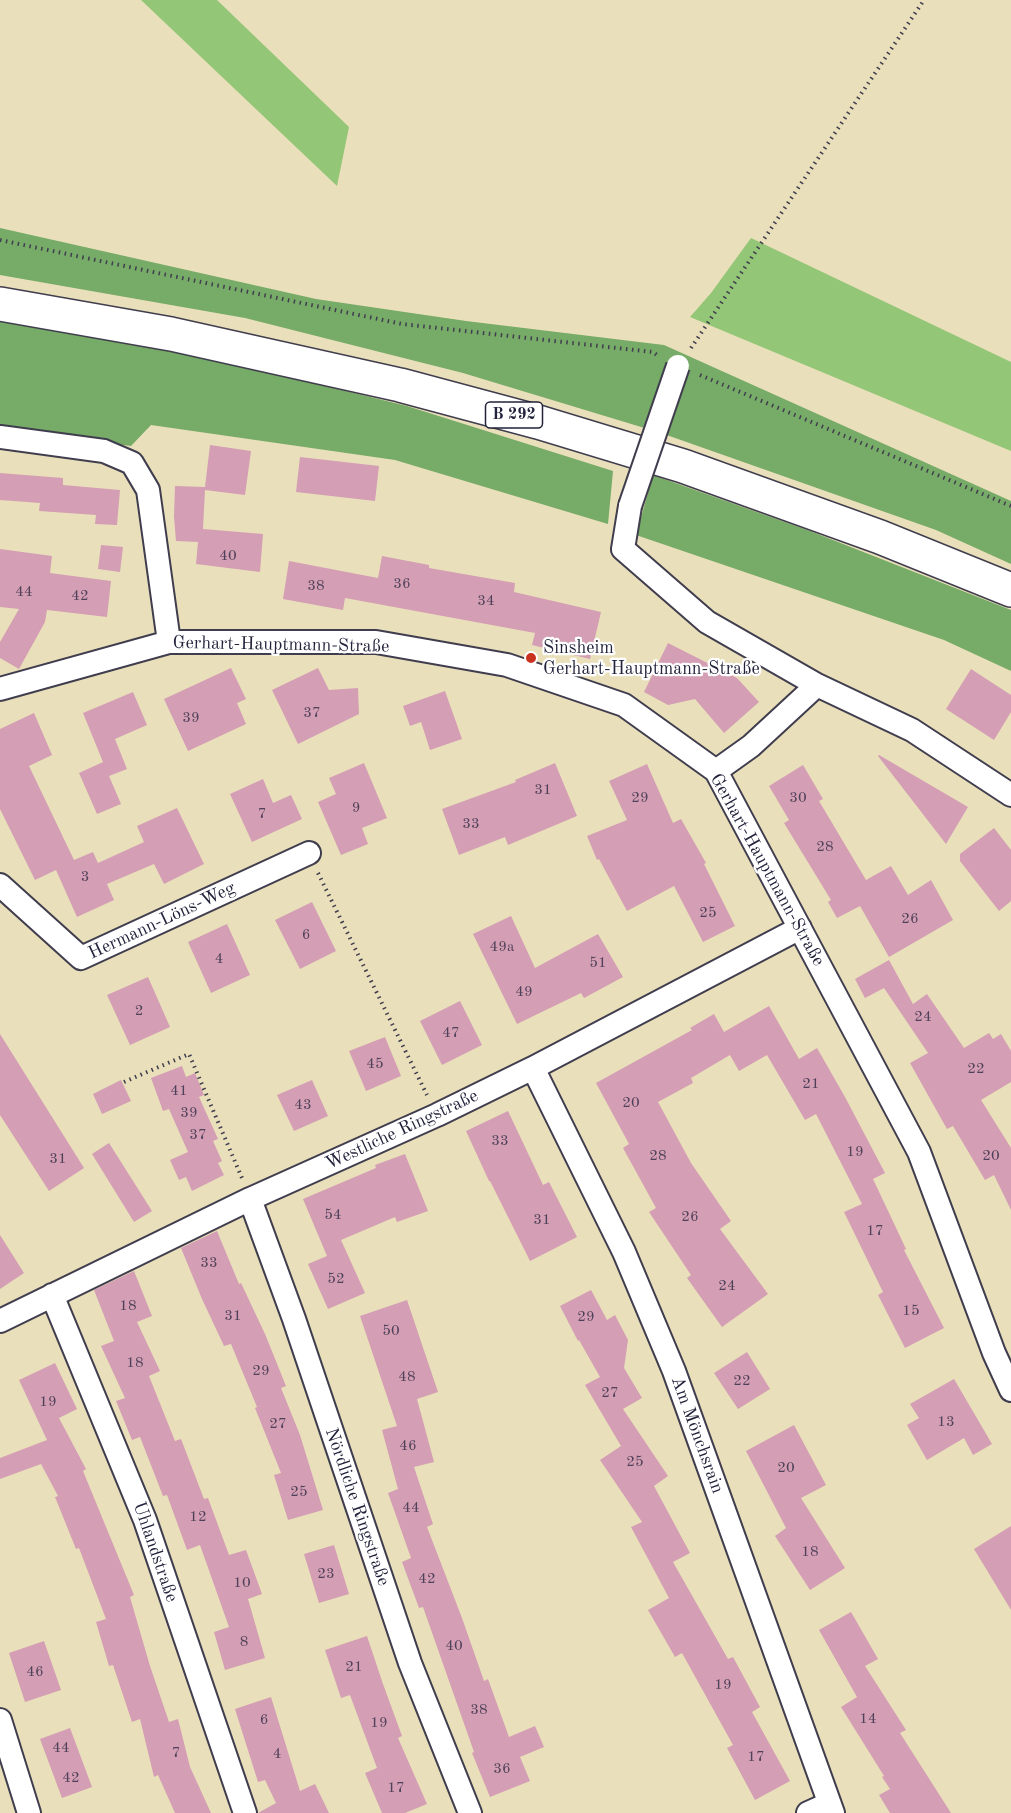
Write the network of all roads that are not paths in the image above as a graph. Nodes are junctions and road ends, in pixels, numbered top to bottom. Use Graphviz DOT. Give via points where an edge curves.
graph roads {
  1 [pos="0,304"];
  2 [pos="678,366"];
  3 [pos="0,437"];
  4 [pos="1011,590"];
  5 [pos="169,642"];
  6 [pos="817,685"];
  7 [pos="0,689"];
  8 [pos="716,771"];
  9 [pos="1011,795"];
  10 [pos="309,853"];
  11 [pos="0,885"];
  12 [pos="800,928"];
  13 [pos="533,1068"];
  14 [pos="250,1199"];
  15 [pos="52,1295"];
  16 [pos="0,1321"];
  17 [pos="1003,1349"];
  18 [pos="1011,1390"];
  19 [pos="0,1720"];
  20 [pos="823,1810"];
  21 [pos="29,1813"];
  22 [pos="245,1813"];
  23 [pos="470,1813"];
  1 -- 4 [label="highway, B 292" via="171,334 400,385 538,422 683,466 880,537"];
  2 -- 6 [label="street, bridge" via="630,506 623,549 707,622"];
  3 -- 5 [label="street" via="104,451 132,464 148,490"];
  5 -- 7 [label="street, Gerhart-Hauptmann-Straße"];
  5 -- 8 [label="street, Gerhart-Hauptmann-Straße" via="376,642 507,665 624,705"];
  6 -- 8 [label="street" via="752,746"];
  6 -- 9 [label="street" via="912,730"];
  8 -- 12 [label="street, Gerhart-Hauptmann-Straße"];
  10 -- 11 [label="street, Hermann-Löns-Weg" via="81,958"];
  12 -- 13 [label="street, Westliche Ringstraße"];
  12 -- 17 [label="street, Gerhart-Hauptmann-Straße" via="919,1152"];
  13 -- 14 [label="street, Westliche Ringstraße"];
  13 -- 20 [label="street, Am Mönchsrain" via="624,1252 674,1371"];
  14 -- 15 [label="street, Westliche Ringstraße"];
  14 -- 23 [label="street, Nördliche Ringstraße" via="410,1663"];
  15 -- 16 [label="street, Westliche Ringstraße"];
  15 -- 22 [label="street, Uhlandstraße" via="145,1520"];
  17 -- 18 [label="street, Gerhart-Hauptmann-Straße"];
  19 -- 21 [label="street"];
}
